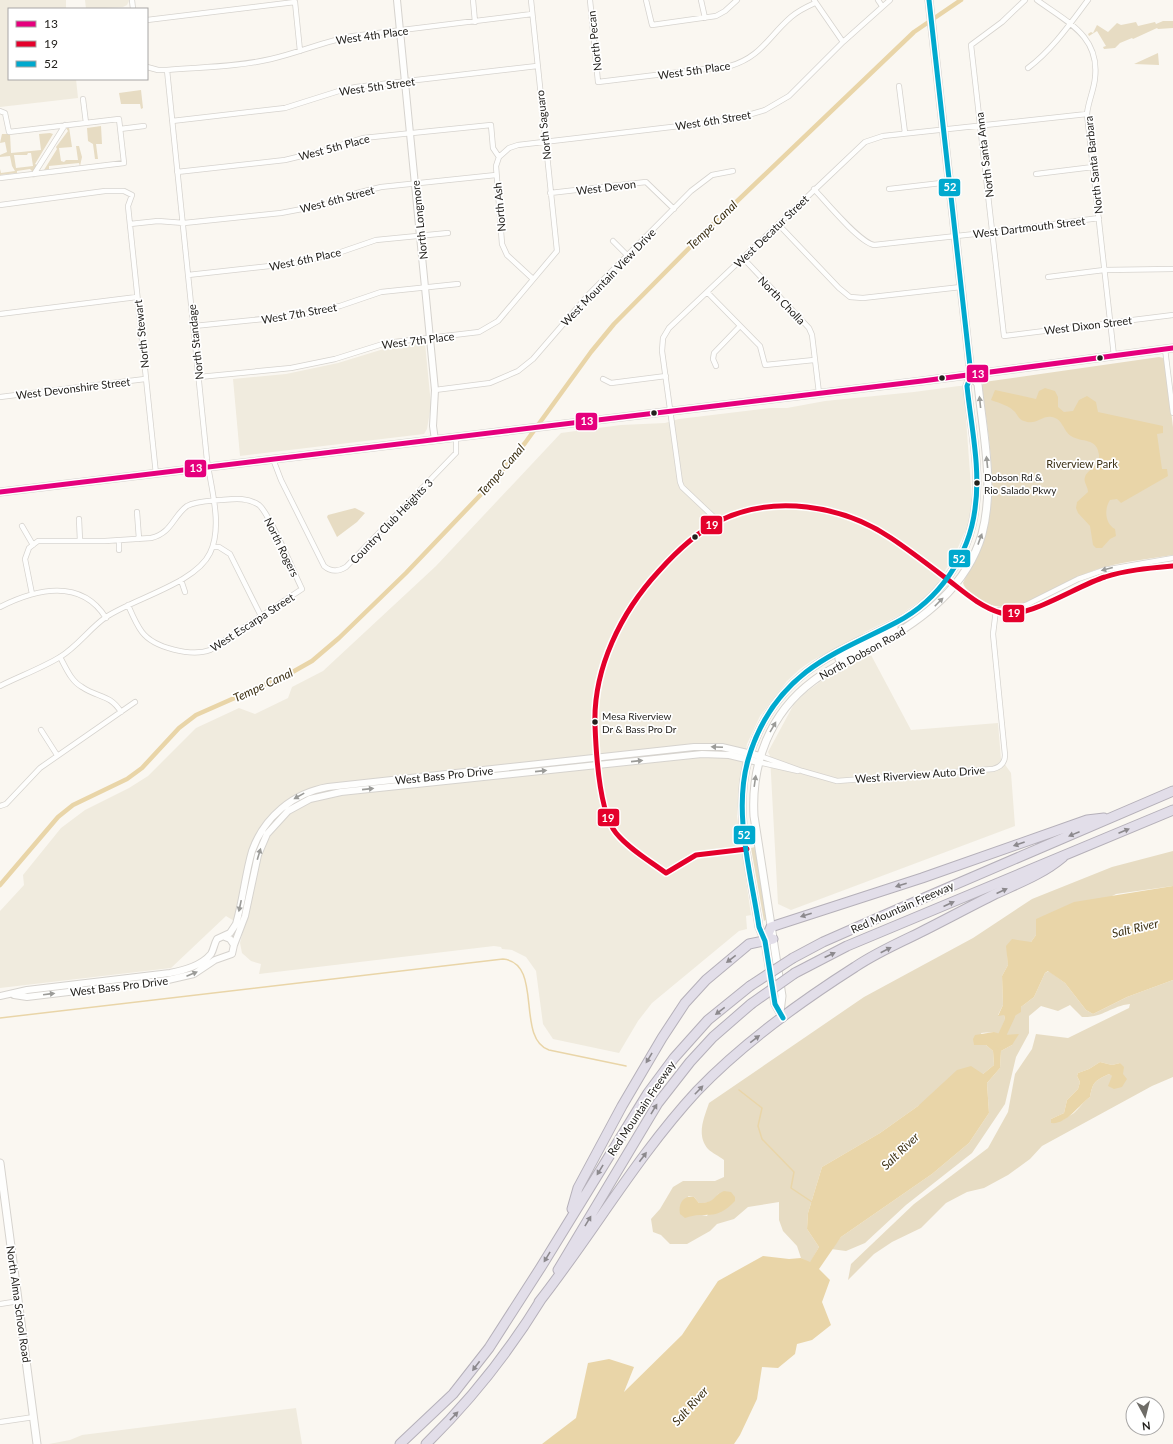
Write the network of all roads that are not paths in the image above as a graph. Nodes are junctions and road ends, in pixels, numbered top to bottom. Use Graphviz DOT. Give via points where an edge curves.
graph roads {
  1 [pos="397,0"];
  2 [pos="473,0"];
  3 [pos="530,0"];
  4 [pos="590,0"];
  5 [pos="646,0"];
  6 [pos="701,0"];
  7 [pos="737,0"];
  8 [pos="878,0"];
  9 [pos="890,0"];
  10 [pos="1026,0"];
  11 [pos="1038,0"];
  12 [pos="1088,0"];
  13 [pos="814,2"];
  14 [pos="930,3"];
  15 [pos="882,6"];
  16 [pos="532,14"];
  17 [pos="705,18"];
  18 [pos="148,20"];
  19 [pos="475,22"];
  20 [pos="1069,24"];
  21 [pos="400,31"];
  22 [pos="843,42"];
  23 [pos="300,51"];
  24 [pos="537,66"];
  25 [pos="148,67"];
  26 [pos="1028,68"];
  27 [pos="167,70"];
  28 [pos="405,82"];
  29 [pos="598,82"];
  30 [pos="899,86"];
  31 [pos="83,99"];
  32 [pos="0,111"];
  33 [pos="1087,114"];
  34 [pos="172,121"];
  35 [pos="86,123"];
  36 [pos="491,125"];
  37 [pos="65,126"];
  38 [pos="144,126"];
  39 [pos="981,126"];
  40 [pos="120,129"];
  41 [pos="944,129"];
  42 [pos="410,133"];
  43 [pos="905,133"];
  44 [pos="545,141"];
  45 [pos="499,157"];
  46 [pos="1093,167"];
  47 [pos="177,172"];
  48 [pos="733,172"];
  49 [pos="34,174"];
  50 [pos="1036,174"];
  51 [pos="496,175"];
  52 [pos="0,178"];
  53 [pos="950,182"];
  54 [pos="415,184"];
  55 [pos="814,189"];
  56 [pos="889,189"];
  57 [pos="550,194"];
  58 [pos="0,205"];
  59 [pos="674,209"];
  60 [pos="1099,218"];
  61 [pos="184,223"];
  62 [pos="130,224"];
  63 [pos="778,224"];
  64 [pos="993,232"];
  65 [pos="448,234"];
  66 [pos="956,235"];
  67 [pos="420,236"];
  68 [pos="613,241"];
  69 [pos="557,251"];
  70 [pos="628,256"];
  71 [pos="743,258"];
  72 [pos="1173,269"];
  73 [pos="1104,270"];
  74 [pos="188,275"];
  75 [pos="1048,277"];
  76 [pos="532,279"];
  77 [pos="458,284"];
  78 [pos="425,287"];
  79 [pos="961,287"];
  80 [pos="707,292"];
  81 [pos="137,297"];
  82 [pos="0,314"];
  83 [pos="1173,315"];
  84 [pos="1110,322"];
  85 [pos="194,326"];
  86 [pos="740,326"];
  87 [pos="1004,336"];
  88 [pos="430,338"];
  89 [pos="1171,349"];
  90 [pos="1114,356"];
  91 [pos="814,360"];
  92 [pos="716,366"];
  93 [pos="971,375"];
  94 [pos="666,376"];
  95 [pos="199,377"];
  96 [pos="145,379"];
  97 [pos="603,379"];
  98 [pos="435,390"];
  99 [pos="819,393"];
  100 [pos="0,397"];
  101 [pos="670,411"];
  102 [pos="1173,413"];
  103 [pos="456,437"];
  104 [pos="435,440"];
  105 [pos="273,459"];
  106 [pos="208,466"];
  107 [pos="156,474"];
  108 [pos="0,492"];
  109 [pos="213,501"];
  110 [pos="137,512"];
  111 [pos="79,519"];
  112 [pos="718,521"];
  113 [pos="22,526"];
  114 [pos="139,539"];
  115 [pos="80,541"];
  116 [pos="119,541"];
  117 [pos="33,545"];
  118 [pos="212,547"];
  119 [pos="119,550"];
  120 [pos="1173,558"];
  121 [pos="1173,566"];
  122 [pos="947,579"];
  123 [pos="181,580"];
  124 [pos="955,585"];
  125 [pos="302,589"];
  126 [pos="185,592"];
  127 [pos="32,594"];
  128 [pos="128,605"];
  129 [pos="0,607"];
  130 [pos="996,610"];
  131 [pos="261,616"];
  132 [pos="106,618"];
  133 [pos="899,621"];
  134 [pos="863,640"];
  135 [pos="867,650"];
  136 [pos="60,657"];
  137 [pos="827,671"];
  138 [pos="0,686"];
  139 [pos="135,702"];
  140 [pos="121,712"];
  141 [pos="41,730"];
  142 [pos="58,755"];
  143 [pos="598,757"];
  144 [pos="754,758"];
  145 [pos="599,765"];
  146 [pos="1173,791"];
  147 [pos="0,806"];
  148 [pos="1173,810"];
  149 [pos="1110,817"];
  150 [pos="747,849"];
  151 [pos="1063,857"];
  152 [pos="772,927"];
  153 [pos="225,937"];
  154 [pos="769,940"];
  155 [pos="234,945"];
  156 [pos="214,949"];
  157 [pos="222,957"];
  158 [pos="11,995"];
  159 [pos="0,996"];
  160 [pos="782,1015"];
  161 [pos="0,1163"];
  162 [pos="3,1207"];
  163 [pos="567,1224"];
  164 [pos="19,1302"];
  165 [pos="539,1302"];
  166 [pos="0,1304"];
  167 [pos="432,1416"];
  168 [pos="34,1417"];
  169 [pos="0,1422"];
  170 [pos="37,1444"];
  171 [pos="393,1444"];
  172 [pos="400,1444"];
  173 [pos="426,1444"];
  1 -- 21 [label="street, North Longmore"];
  2 -- 19 [label="street"];
  3 -- 16 [label="street, North Saguaro"];
  4 -- 29 [label="street, North Pecan"];
  5 -- 17 [label="street" via="652,25"];
  6 -- 17 [label="street"];
  7 -- 17 [label="street" via="725,11"];
  8 -- 15 [label="street"];
  9 -- 15 [label="street, West 6th Street"];
  10 -- 39 [label="street, North Santa Anna" via="972,45"];
  11 -- 20 [label="street, North Santa Barbara"];
  12 -- 20 [label="street"];
  13 -- 22 [label="street"];
  13 -- 29 [label="street, West 5th Place" via="791,17 751,58 741,63"];
  14 -- 41 [label="main road, North Dobson Road"];
  15 -- 22 [label="street, West 6th Street"];
  16 -- 19 [label="street, West 4th Place"];
  16 -- 24 [label="street, North Saguaro"];
  18 -- 23 [label="street" via="295,2"];
  19 -- 21 [label="street, West 4th Place"];
  20 -- 26 [label="street" via="1047,51"];
  20 -- 33 [label="street, North Santa Barbara" via="1082,32 1089,41 1096,61 1095,80"];
  21 -- 23 [label="street, West 4th Place" via="342,38"];
  21 -- 28 [label="street, North Longmore"];
  22 -- 44 [label="street, West 6th Street" via="789,96 752,115 731,120"];
  23 -- 27 [label="street, West 4th Place" via="255,62"];
  24 -- 28 [label="street, West 5th Street"];
  24 -- 44 [label="street, North Saguaro"];
  25 -- 27 [label="street"];
  27 -- 34 [label="street, North Standage"];
  28 -- 34 [label="street, West 5th Street" via="342,90 267,112"];
  28 -- 42 [label="street, North Longmore"];
  30 -- 43 [label="street"];
  31 -- 35 [label="street"];
  32 -- 37 [label="street" via="7,117 10,132"];
  33 -- 39 [label="street, West Decatur Street"];
  33 -- 46 [label="street, North Santa Barbara"];
  34 -- 47 [label="street, North Standage"];
  35 -- 37 [label="street"];
  35 -- 40 [label="street" via="119,119"];
  36 -- 42 [label="street, West 5th Place"];
  36 -- 45 [label="street, North Ash" via="493,148"];
  37 -- 49 [label="street"];
  38 -- 40 [label="street"];
  39 -- 41 [label="street, West Decatur Street"];
  39 -- 64 [label="street, North Santa Anna"];
  40 -- 49 [label="street" via="124,164"];
  41 -- 43 [label="street, West Decatur Street"];
  41 -- 53 [label="main road, North Dobson Road"];
  42 -- 47 [label="street, West 5th Place" via="363,138 285,160"];
  42 -- 54 [label="street, North Longmore"];
  43 -- 55 [label="street, West Decatur Street" via="878,137 865,142"];
  44 -- 45 [label="street, West 6th Street" via="509,148"];
  44 -- 57 [label="street, North Saguaro"];
  45 -- 51 [label="street, North Ash"];
  46 -- 50 [label="street"];
  46 -- 60 [label="street, North Santa Barbara"];
  47 -- 61 [label="street, North Standage"];
  48 -- 59 [label="street, West Mountain View Drive" via="706,178"];
  49 -- 52 [label="street"];
  51 -- 54 [label="street, West 6th Street"];
  51 -- 76 [label="street, North Ash" via="504,249 511,260"];
  53 -- 56 [label="street"];
  53 -- 66 [label="main road, North Dobson Road"];
  54 -- 61 [label="street, West 6th Street" via="371,189 323,205 281,213"];
  54 -- 67 [label="street, North Longmore"];
  55 -- 63 [label="street, West Decatur Street"];
  55 -- 66 [label="street, West Dartmouth Street" via="869,244"];
  57 -- 59 [label="street, West Devon" via="646,182"];
  57 -- 69 [label="street, North Saguaro"];
  58 -- 62 [label="street, North Stewart" via="105,191 124,191 132,195 128,206"];
  59 -- 70 [label="street, West Mountain View Drive"];
  60 -- 64 [label="street, West Dartmouth Street"];
  60 -- 73 [label="street, North Santa Barbara"];
  61 -- 62 [label="street, West 6th Street" via="157,221"];
  61 -- 74 [label="street, North Standage"];
  62 -- 81 [label="street, North Stewart"];
  63 -- 71 [label="street, West Decatur Street"];
  63 -- 79 [label="street" via="844,294 850,297 863,298"];
  64 -- 66 [label="street, West Dartmouth Street"];
  64 -- 87 [label="street, North Santa Anna"];
  65 -- 67 [label="street, West 6th Place"];
  66 -- 79 [label="main road, North Dobson Road"];
  67 -- 74 [label="street, West 6th Place" via="376,240 297,263"];
  67 -- 78 [label="street, North Longmore"];
  68 -- 70 [label="street"];
  69 -- 76 [label="street, West 7th Place"];
  70 -- 98 [label="street, West Mountain View Drive" via="580,303 533,359 518,371 490,383"];
  71 -- 80 [label="street, West Decatur Street"];
  71 -- 91 [label="street, North Cholla" via="805,322 812,335"];
  72 -- 73 [label="street"];
  73 -- 75 [label="street"];
  73 -- 84 [label="street, North Santa Barbara"];
  74 -- 85 [label="street, North Standage"];
  76 -- 88 [label="street, West 7th Place" via="498,321 489,327 468,334"];
  77 -- 78 [label="street, West 7th Street"];
  78 -- 85 [label="street, West 7th Street" via="381,292 340,306 302,314"];
  78 -- 88 [label="street, North Longmore"];
  79 -- 93 [label="main road, North Dobson Road"];
  80 -- 86 [label="street"];
  80 -- 94 [label="street, West Decatur Street" via="664,335 662,342"];
  81 -- 82 [label="street"];
  81 -- 96 [label="street, North Stewart"];
  83 -- 84 [label="street, West Dixon Street"];
  84 -- 87 [label="street, West Dixon Street"];
  84 -- 90 [label="street, North Santa Barbara"];
  85 -- 95 [label="street, North Standage"];
  86 -- 91 [label="street" via="760,346 765,365"];
  86 -- 92 [label="street" via="714,353"];
  88 -- 95 [label="street, West 7th Place" via="386,343 335,360 298,367"];
  88 -- 98 [label="street, North Longmore"];
  89 -- 90 [label="main road"];
  89 -- 102 [label="street"];
  90 -- 93 [label="main road"];
  91 -- 99 [label="street, North Cholla"];
  93 -- 99 [label="main road"];
  93 -- 122 [label="main road, North Dobson Road" via="967,386 977,477 975,511 965,547"];
  124 -- 93 [label="main road, North Dobson Road, one-way" via="973,557 987,513 988,475 978,384"];
  94 -- 97 [label="street" via="611,383"];
  94 -- 101 [label="street, West Decatur Street"];
  95 -- 106 [label="street, North Standage"];
  96 -- 100 [label="street, West Devonshire Street"];
  96 -- 107 [label="street, North Stewart"];
  98 -- 104 [label="street, North Longmore"];
  99 -- 101 [label="main road"];
  101 -- 103 [label="main road"];
  101 -- 112 [label="street, West Decatur Street" via="681,485"];
  103 -- 104 [label="main road"];
  103 -- 105 [label="street, Country Club Heights 3" via="456,454 346,567 337,571 328,570 324,566"];
  104 -- 105 [label="main road"];
  105 -- 106 [label="main road"];
  106 -- 107 [label="main road"];
  106 -- 109 [label="street, North Standage"];
  107 -- 108 [label="main road"];
  109 -- 114 [label="street, North Rogers" via="194,503 163,533 152,538"];
  109 -- 118 [label="street, North Standage" via="215,529"];
  109 -- 125 [label="street, North Rogers" via="242,499 258,504 263,509"];
  110 -- 114 [label="street"];
  111 -- 115 [label="street"];
  112 -- 122 [label="street" via="741,512 772,506 795,506 828,511 857,520 889,536"];
  112 -- 143 [label="street" via="694,537 669,559 637,598 621,624 605,662 598,690 595,716"];
  113 -- 117 [label="street"];
  114 -- 116 [label="street, North Rogers"];
  115 -- 116 [label="street, North Rogers"];
  115 -- 117 [label="street, North Rogers" via="45,540"];
  116 -- 119 [label="street"];
  117 -- 127 [label="street" via="26,552 25,559"];
  118 -- 123 [label="street" via="203,564"];
  118 -- 131 [label="street" via="219,547 230,554"];
  120 -- 130 [label="street, one-way" via="1104,570 1074,581 1026,605"];
  121 -- 130 [label="street" via="1102,578 1024,612 1005,613"];
  122 -- 124 [label="street"];
  122 -- 133 [label="main road, North Dobson Road" via="922,605"];
  123 -- 126 [label="street"];
  123 -- 128 [label="street"];
  124 -- 130 [label="street" via="981,605"];
  135 -- 124 [label="main road, North Dobson Road, one-way" via="924,616"];
  125 -- 131 [label="street, West Escarpa Street"];
  127 -- 129 [label="street"];
  127 -- 132 [label="street" via="74,592 94,602"];
  128 -- 131 [label="street, West Escarpa Street" via="138,627 149,639 194,654 210,650"];
  128 -- 132 [label="street"];
  130 -- 144 [label="street, West Riverview Auto Drive" via="993,634 1005,755 1001,765 993,769 837,781 789,770"];
  132 -- 136 [label="street"];
  133 -- 134 [label="main road, North Dobson Road"];
  133 -- 135 [label="main road" via="892,630 870,642"];
  134 -- 137 [label="main road" via="862,646 831,664"];
  134 -- 144 [label="main road, North Dobson Road" via="807,672 788,689 765,718"];
  135 -- 137 [label="main road, North Dobson Road"];
  136 -- 138 [label="street"];
  136 -- 140 [label="street" via="80,686 111,700"];
  144 -- 137 [label="main road, North Dobson Road, one-way" via="787,706 803,689"];
  139 -- 140 [label="street"];
  140 -- 142 [label="street"];
  141 -- 142 [label="street"];
  142 -- 147 [label="street" via="40,768 6,804"];
  144 -- 143 [label="street, West Bass Pro Drive, one-way" via="730,748 707,746"];
  143 -- 145 [label="street"];
  143 -- 153 [label="street, West Bass Pro Drive, one-way" via="328,787 304,794 283,806 260,833 252,851 236,924"];
  145 -- 144 [label="street, West Bass Pro Drive, one-way" via="706,754"];
  144 -- 150 [label="main road, North Dobson Road" via="742,798"];
  152 -- 144 [label="main road, North Dobson Road, one-way" via="754,816"];
  145 -- 150 [label="street" via="605,813 614,831 666,873 696,855"];
  155 -- 145 [label="street, West Bass Pro Drive, one-way" via="243,923 260,849 274,825 299,804 327,794"];
  146 -- 149 [label="highway, Red Mountain Freeway"];
  151 -- 148 [label="highway, Red Mountain Freeway, one-way"];
  149 -- 152 [label="highway, one-way" via="1088,820"];
  149 -- 163 [label="highway, Red Mountain Freeway, one-way, bridge" via="823,942 750,986 708,1020 674,1058 648,1093"];
  150 -- 154 [label="main road, North Dobson Road" via="759,927"];
  160 -- 151 [label="highway, one-way" via="867,960 1048,870"];
  165 -- 151 [label="highway, Red Mountain Freeway, one-way, bridge" via="658,1104 690,1062 750,1004 795,973 847,946"];
  152 -- 154 [label="highway"];
  153 -- 155 [label="street" via="230,938"];
  153 -- 156 [label="street, West Bass Pro Drive" via="217,940"];
  154 -- 160 [label="main road, North Dobson Road" via="775,1004"];
  154 -- 163 [label="highway, one-way" via="749,944 718,970 677,1013 639,1076 578,1188"];
  155 -- 157 [label="street, West Bass Pro Drive" via="232,954"];
  156 -- 157 [label="street" via="216,954"];
  156 -- 158 [label="street, West Bass Pro Drive" via="196,965 175,972 27,990"];
  158 -- 157 [label="street, West Bass Pro Drive, one-way" via="27,997 177,979 194,974"];
  158 -- 159 [label="street, West Bass Pro Drive"];
  165 -- 160 [label="highway, one-way" via="571,1262 605,1210 666,1128 718,1071"];
  161 -- 162 [label="main road, North Alma School Road"];
  162 -- 164 [label="main road, North Alma School Road"];
  163 -- 167 [label="highway, Red Mountain Freeway, one-way" via="489,1348"];
  164 -- 166 [label="street"];
  164 -- 168 [label="main road, North Alma School Road"];
  173 -- 165 [label="highway, Red Mountain Freeway, one-way" via="482,1384"];
  167 -- 171 [label="highway"];
  167 -- 172 [label="highway, Red Mountain Freeway"];
  168 -- 169 [label="street"];
  168 -- 170 [label="main road, North Alma School Road"];
}
